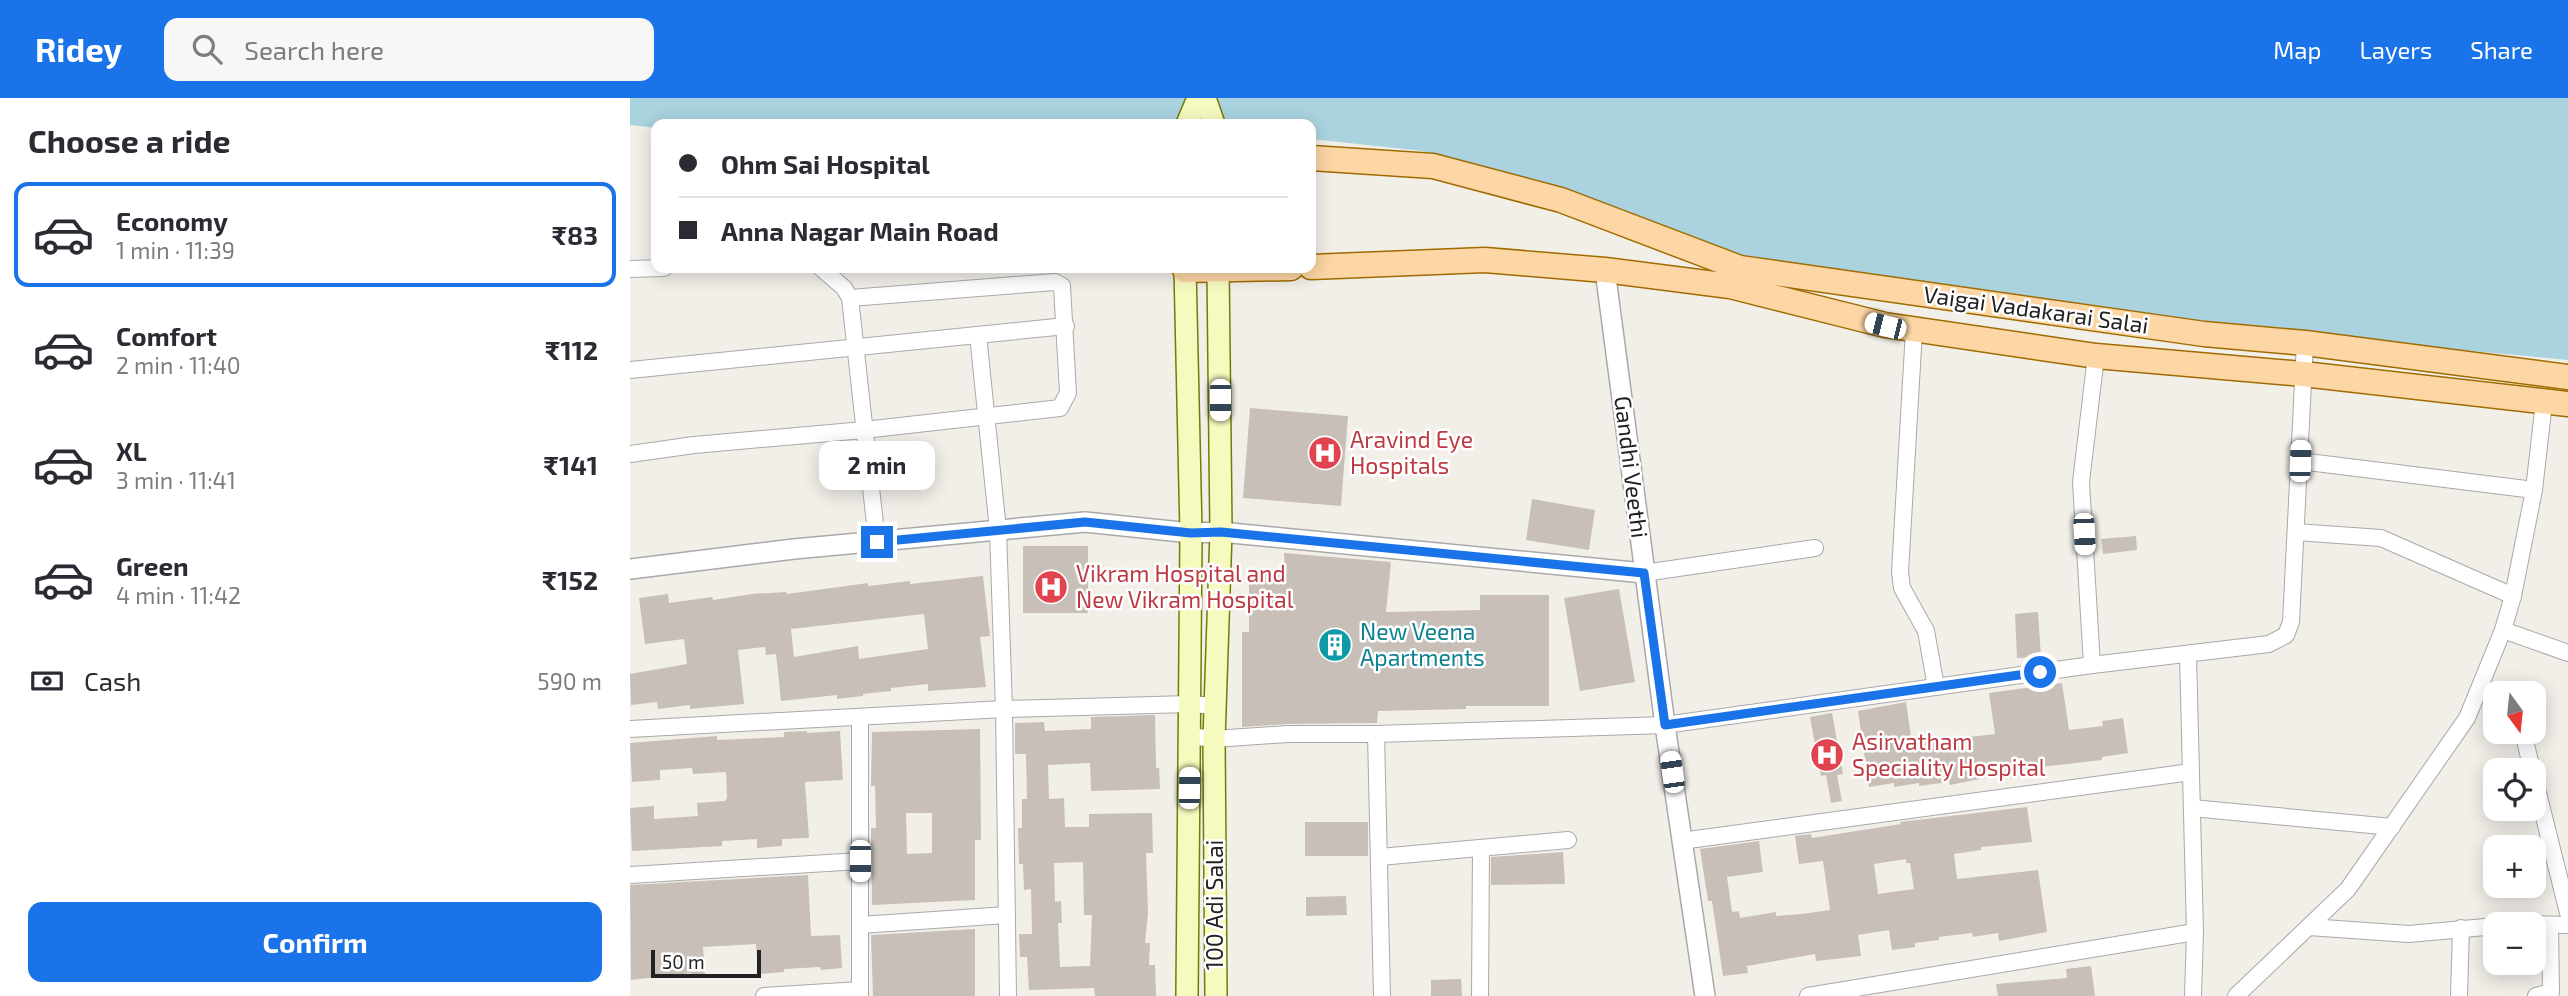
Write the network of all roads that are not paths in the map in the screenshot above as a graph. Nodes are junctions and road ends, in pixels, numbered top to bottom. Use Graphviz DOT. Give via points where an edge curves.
graph roads {
  1 [pos="1198,98"];
  2 [pos="1205,98"];
  3 [pos="1189,119"];
  4 [pos="1212,119"];
  5 [pos="1316,158"];
  6 [pos="1316,267"];
  7 [pos="651,268"];
  8 [pos="630,269"];
  9 [pos="1605,270"];
  10 [pos="827,273"];
  11 [pos="1185,273"];
  12 [pos="1218,273"];
  13 [pos="850,298"];
  14 [pos="1066,326"];
  15 [pos="1914,330"];
  16 [pos="978,335"];
  17 [pos="2305,343"];
  18 [pos="855,347"];
  19 [pos="2096,356"];
  20 [pos="630,370"];
  21 [pos="2303,374"];
  22 [pos="2568,377"];
  23 [pos="2556,403"];
  24 [pos="987,416"];
  25 [pos="864,430"];
  26 [pos="630,454"];
  27 [pos="2300,461"];
  28 [pos="2534,490"];
  29 [pos="998,530"];
  30 [pos="1221,532"];
  31 [pos="2296,532"];
  32 [pos="1191,533"];
  33 [pos="877,542"];
  34 [pos="1815,548"];
  35 [pos="630,569"];
  36 [pos="1644,573"];
  37 [pos="2513,596"];
  38 [pos="2503,629"];
  39 [pos="2568,653"];
  40 [pos="2189,655"];
  41 [pos="2092,665"];
  42 [pos="1936,687"];
  43 [pos="1190,704"];
  44 [pos="1216,706"];
  45 [pos="1004,709"];
  46 [pos="860,717"];
  47 [pos="1665,725"];
  48 [pos="630,729"];
  49 [pos="1376,734"];
  50 [pos="1190,736"];
  51 [pos="1214,739"];
  52 [pos="2191,772"];
  53 [pos="2192,808"];
  54 [pos="2545,821"];
  55 [pos="2392,827"];
  56 [pos="1567,840"];
  57 [pos="1681,841"];
  58 [pos="1481,848"];
  59 [pos="1380,857"];
  60 [pos="860,861"];
  61 [pos="630,875"];
  62 [pos="2568,913"];
  63 [pos="1007,915"];
  64 [pos="860,925"];
  65 [pos="2546,925"];
  66 [pos="2568,925"];
  67 [pos="2309,927"];
  68 [pos="2483,927"];
  69 [pos="2461,928"];
  70 [pos="2195,932"];
  71 [pos="2546,955"];
  72 [pos="860,993"];
  73 [pos="764,996"];
  74 [pos="1008,996"];
  75 [pos="1187,996"];
  76 [pos="1216,996"];
  77 [pos="1382,996"];
  78 [pos="1480,996"];
  79 [pos="1705,996"];
  80 [pos="1808,996"];
  81 [pos="2193,996"];
  82 [pos="2236,996"];
  83 [pos="2459,996"];
  84 [pos="2536,996"];
  1 -- 3 [label="main road"];
  2 -- 4 [label="main road"];
  5 -- 17 [label="main road, Vaigai Vadakarai Salai" via="1433,166 1561,200 1740,268 2204,334"];
  6 -- 9 [label="main road, Vaigai Vadakarai Salai" via="1485,260"];
  7 -- 8 [label="street"];
  9 -- 15 [label="main road, Vaigai Vadakarai Salai" via="1730,286"];
  9 -- 36 [label="street, Gandhi Veethi"];
  10 -- 13 [label="street"];
  11 -- 32 [label="main road, 100 Adi Salai"];
  12 -- 30 [label="main road, 100 Adi Salai"];
  13 -- 14 [label="street" via="1055,282 1062,286"];
  13 -- 18 [label="street"];
  14 -- 16 [label="street"];
  14 -- 24 [label="street" via="1068,393 1060,408"];
  15 -- 19 [label="main road, Vaigai Vadakarai Salai"];
  15 -- 42 [label="street" via="1900,572 1902,588 1926,631"];
  16 -- 18 [label="street"];
  16 -- 24 [label="street"];
  17 -- 21 [label="street"];
  17 -- 22 [label="main road, Vaigai Vadakarai Salai"];
  18 -- 20 [label="street"];
  18 -- 25 [label="street"];
  19 -- 21 [label="main road, Vaigai Vadakarai Salai"];
  19 -- 41 [label="street" via="2081,482"];
  21 -- 23 [label="main road, Vaigai Vadakarai Salai"];
  21 -- 27 [label="street"];
  23 -- 28 [label="street"];
  24 -- 25 [label="street"];
  24 -- 29 [label="street"];
  25 -- 26 [label="street"];
  25 -- 33 [label="street"];
  27 -- 28 [label="street"];
  27 -- 31 [label="street"];
  28 -- 37 [label="street"];
  29 -- 32 [label="street" via="1085,522"];
  29 -- 33 [label="street"];
  29 -- 45 [label="street"];
  30 -- 32 [label="street"];
  30 -- 36 [label="street"];
  30 -- 44 [label="main road, 100 Adi Salai"];
  31 -- 37 [label="street" via="2381,538"];
  31 -- 40 [label="street" via="2291,622 2286,635 2269,644"];
  32 -- 43 [label="main road, 100 Adi Salai"];
  33 -- 35 [label="street"];
  34 -- 36 [label="street"];
  36 -- 47 [label="street, Gandhi Veethi"];
  37 -- 38 [label="street"];
  38 -- 39 [label="street"];
  38 -- 55 [label="street" via="2467,718"];
  40 -- 41 [label="street"];
  40 -- 52 [label="street"];
  41 -- 42 [label="street"];
  42 -- 47 [label="street"];
  43 -- 44 [label="street"];
  43 -- 45 [label="street"];
  43 -- 50 [label="main road, 100 Adi Salai"];
  44 -- 51 [label="main road, 100 Adi Salai"];
  45 -- 46 [label="street"];
  45 -- 63 [label="street"];
  46 -- 48 [label="street"];
  46 -- 60 [label="street"];
  47 -- 49 [label="street"];
  47 -- 57 [label="street, Gandhi Veethi"];
  49 -- 51 [label="street"];
  49 -- 59 [label="street"];
  50 -- 51 [label="street"];
  50 -- 75 [label="main road, 100 Adi Salai"];
  51 -- 76 [label="main road, 100 Adi Salai"];
  52 -- 53 [label="street"];
  52 -- 57 [label="street"];
  53 -- 55 [label="street"];
  53 -- 70 [label="street"];
  54 -- 62 [label="street"];
  55 -- 67 [label="street" via="2348,889"];
  56 -- 58 [label="street"];
  57 -- 79 [label="street, Gandhi Veethi"];
  58 -- 59 [label="street"];
  58 -- 78 [label="street"];
  59 -- 77 [label="street"];
  60 -- 61 [label="street"];
  60 -- 64 [label="street"];
  63 -- 64 [label="street"];
  63 -- 74 [label="street"];
  64 -- 72 [label="street"];
  65 -- 66 [label="street"];
  67 -- 69 [label="street" via="2409,933"];
  67 -- 82 [label="street"];
  68 -- 69 [label="street"];
  69 -- 83 [label="street"];
  70 -- 80 [label="street"];
  70 -- 81 [label="street"];
  71 -- 84 [label="street" via="2551,992"];
  72 -- 73 [label="street"];
}
